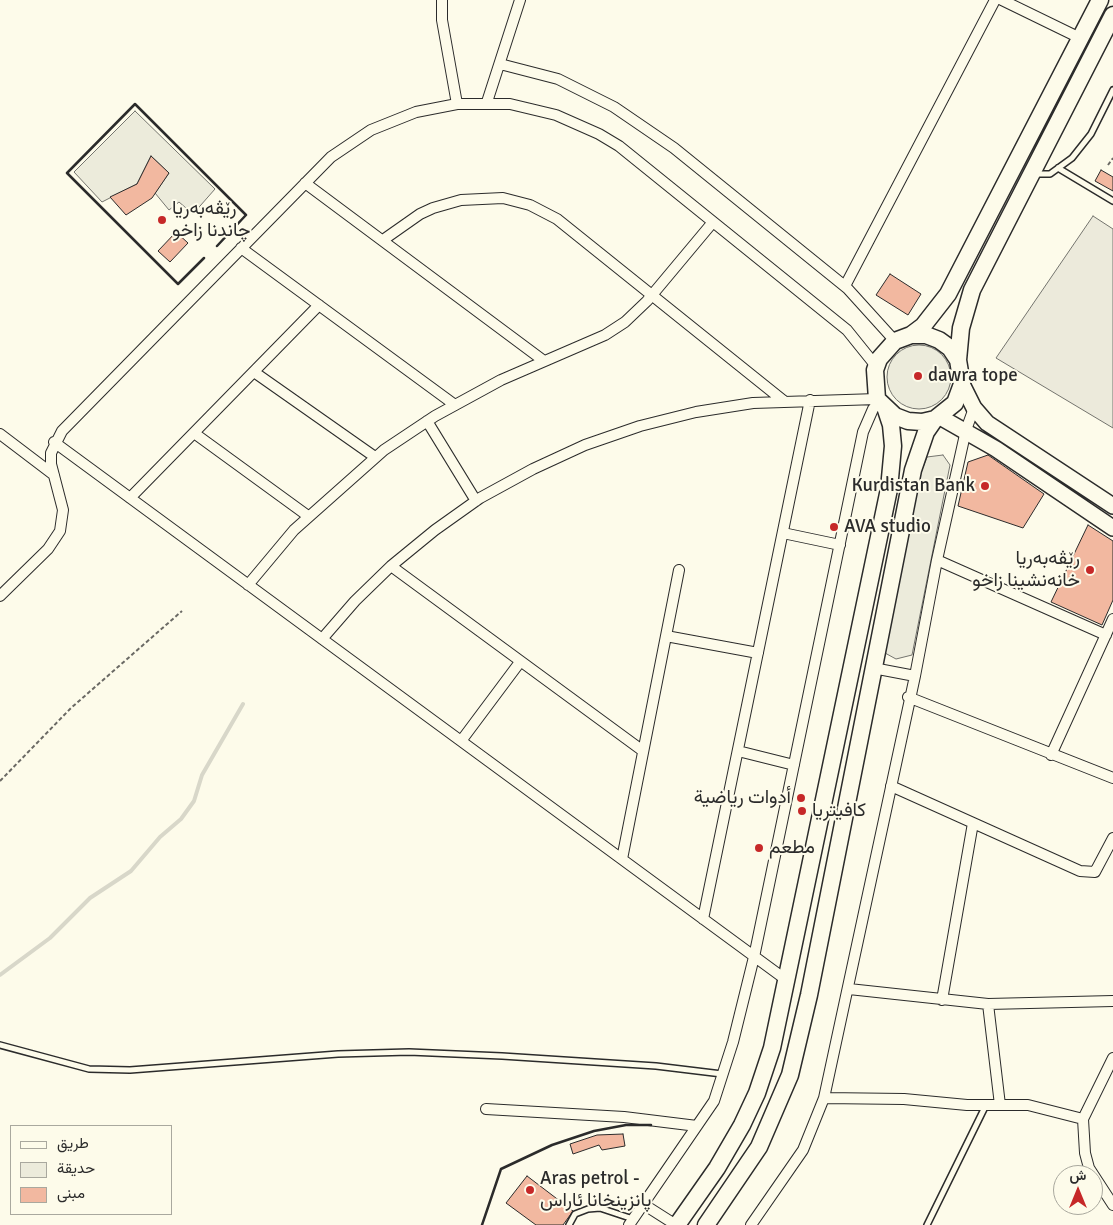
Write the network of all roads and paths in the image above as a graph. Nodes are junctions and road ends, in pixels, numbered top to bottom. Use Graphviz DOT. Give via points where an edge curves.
graph roads {
  1 [pos="442,0"];
  2 [pos="520,0"];
  3 [pos="995,0"];
  4 [pos="1002,0"];
  5 [pos="1100,0"];
  6 [pos="1113,15"];
  7 [pos="1080,38"];
  8 [pos="500,64"];
  9 [pos="1113,90"];
  10 [pos="487,102"];
  11 [pos="457,104"];
  12 [pos="1113,158"];
  13 [pos="1108,165"];
  14 [pos="1016,166"];
  15 [pos="1058,168"];
  16 [pos="1032,174"];
  17 [pos="305,183"];
  18 [pos="1113,201"];
  19 [pos="713,222"];
  20 [pos="383,240"];
  21 [pos="241,248"];
  22 [pos="845,286"];
  23 [pos="652,294"];
  24 [pos="319,305"];
  25 [pos="911,335"];
  26 [pos="895,341"];
  27 [pos="958,360"];
  28 [pos="544,361"];
  29 [pos="876,366"];
  30 [pos="254,372"];
  31 [pos="962,384"];
  32 [pos="810,400"];
  33 [pos="785,402"];
  34 [pos="881,402"];
  35 [pos="455,405"];
  36 [pos="974,408"];
  37 [pos="937,418"];
  38 [pos="427,421"];
  39 [pos="966,430"];
  40 [pos="194,433"];
  41 [pos="0,434"];
  42 [pos="54,442"];
  43 [pos="375,457"];
  44 [pos="54,475"];
  45 [pos="130,498"];
  46 [pos="476,501"];
  47 [pos="1113,506"];
  48 [pos="308,516"];
  49 [pos="1113,528"];
  50 [pos="783,534"];
  51 [pos="840,546"];
  52 [pos="937,560"];
  53 [pos="391,566"];
  54 [pos="680,570"];
  55 [pos="248,584"];
  56 [pos="0,596"];
  57 [pos="182,611"];
  58 [pos="1113,619"];
  59 [pos="1106,635"];
  60 [pos="666,636"];
  61 [pos="322,639"];
  62 [pos="758,653"];
  63 [pos="520,662"];
  64 [pos="873,668"];
  65 [pos="914,676"];
  66 [pos="908,697"];
  67 [pos="461,741"];
  68 [pos="643,751"];
  69 [pos="738,751"];
  70 [pos="1051,755"];
  71 [pos="794,765"];
  72 [pos="1113,778"];
  73 [pos="0,781"];
  74 [pos="891,786"];
  75 [pos="973,823"];
  76 [pos="1113,838"];
  77 [pos="622,859"];
  78 [pos="703,919"];
  79 [pos="754,957"];
  80 [pos="785,979"];
  81 [pos="848,989"];
  82 [pos="942,1000"];
  83 [pos="1113,1001"];
  84 [pos="988,1004"];
  85 [pos="0,1045"];
  86 [pos="1113,1058"];
  87 [pos="723,1074"];
  88 [pos="824,1098"];
  89 [pos="986,1105"];
  90 [pos="1000,1105"];
  91 [pos="486,1109"];
  92 [pos="1083,1119"];
  93 [pos="697,1126"];
  94 [pos="643,1204"];
  95 [pos="1113,1205"];
  96 [pos="631,1222"];
  97 [pos="569,1225"];
  98 [pos="676,1225"];
  99 [pos="706,1225"];
  100 [pos="750,1225"];
  101 [pos="927,1225"];
  1 -- 11 [label="street" via="442,20"];
  2 -- 8 [label="street"];
  3 -- 22 [label="street"];
  4 -- 7 [label="street"];
  5 -- 7 [label="main road"];
  6 -- 16 [label="main road"];
  7 -- 14 [label="main road"];
  8 -- 10 [label="street"];
  8 -- 22 [label="street" via="558,79 614,106 674,148"];
  9 -- 15 [label="lane" via="1091,134 1072,158"];
  10 -- 11 [label="street"];
  10 -- 19 [label="street" via="534,108 599,134 619,146"];
  11 -- 17 [label="street" via="416,112 371,130 331,157"];
  12 -- 13 [label="path"];
  14 -- 16 [label="main road"];
  14 -- 25 [label="main road" via="948,294 923,326"];
  15 -- 16 [label="lane" via="1050,174"];
  15 -- 18 [label="lane"];
  16 -- 27 [label="main road" via="972,290 961,328"];
  17 -- 20 [label="street"];
  17 -- 21 [label="street"];
  19 -- 23 [label="street"];
  19 -- 29 [label="street" via="848,330"];
  20 -- 23 [label="street" via="420,214 446,203 489,197 517,201 557,218"];
  20 -- 28 [label="street"];
  21 -- 24 [label="street"];
  21 -- 42 [label="street"];
  22 -- 26 [label="street"];
  23 -- 28 [label="street" via="637,312 615,329"];
  23 -- 33 [label="street"];
  24 -- 30 [label="street"];
  24 -- 35 [label="street"];
  25 -- 26 [label="main road"];
  25 -- 27 [label="main road" via="926,335 939,340"];
  26 -- 29 [label="main road"];
  27 -- 31 [label="main road"];
  28 -- 35 [label="street"];
  29 -- 34 [label="main road" via="874,382"];
  30 -- 40 [label="street"];
  30 -- 43 [label="street"];
  31 -- 36 [label="main road"];
  31 -- 37 [label="main road" via="955,403"];
  32 -- 33 [label="street"];
  32 -- 34 [label="street"];
  32 -- 50 [label="street"];
  33 -- 46 [label="street" via="696,412 640,426 585,445 532,469"];
  34 -- 37 [label="main road" via="896,416 908,421"];
  34 -- 51 [label="street" via="873,409 863,432"];
  34 -- 80 [label="main road" via="891,425 893,446 889,489"];
  35 -- 38 [label="street"];
  36 -- 39 [label="street"];
  36 -- 47 [label="main road" via="1003,435"];
  37 -- 39 [label="main road"];
  37 -- 64 [label="main road" via="926,432 913,470"];
  38 -- 43 [label="street"];
  38 -- 46 [label="street"];
  39 -- 49 [label="main road"];
  39 -- 52 [label="street"];
  40 -- 45 [label="street"];
  40 -- 48 [label="street"];
  41 -- 44 [label="street"];
  42 -- 44 [label="street" via="51,453"];
  42 -- 45 [label="street"];
  43 -- 48 [label="street"];
  44 -- 56 [label="street" via="63,510 60,531 48,549"];
  45 -- 55 [label="street"];
  46 -- 53 [label="street"];
  48 -- 55 [label="street"];
  50 -- 51 [label="street"];
  50 -- 62 [label="street"];
  51 -- 71 [label="street"];
  52 -- 59 [label="street"];
  52 -- 65 [label="street"];
  53 -- 61 [label="street"];
  53 -- 63 [label="street"];
  54 -- 60 [label="street"];
  55 -- 61 [label="street"];
  57 -- 73 [label="path" via="71,708"];
  58 -- 59 [label="street"];
  59 -- 70 [label="street"];
  60 -- 62 [label="street"];
  60 -- 68 [label="street"];
  61 -- 67 [label="street"];
  62 -- 69 [label="street"];
  63 -- 67 [label="street"];
  63 -- 68 [label="street"];
  64 -- 65 [label="street"];
  64 -- 99 [label="main road" via="809,995 790,1075 759,1147"];
  65 -- 66 [label="street"];
  66 -- 70 [label="street"];
  66 -- 74 [label="street"];
  67 -- 77 [label="street"];
  68 -- 77 [label="street"];
  69 -- 71 [label="street"];
  69 -- 78 [label="street"];
  70 -- 72 [label="street"];
  71 -- 79 [label="street"];
  74 -- 75 [label="street"];
  74 -- 81 [label="street"];
  75 -- 76 [label="street" via="1089,873 1099,867"];
  75 -- 82 [label="street"];
  77 -- 78 [label="street"];
  78 -- 79 [label="street"];
  79 -- 80 [label="street"];
  79 -- 87 [label="street"];
  80 -- 98 [label="main road" via="772,1048 757,1093 717,1168"];
  81 -- 82 [label="street"];
  81 -- 88 [label="street"];
  82 -- 84 [label="street"];
  83 -- 84 [label="street"];
  84 -- 90 [label="street"];
  85 -- 87 [label="lane" via="88,1069 130,1070 338,1054 408,1052 627,1064"];
  86 -- 92 [label="street"];
  87 -- 93 [label="street" via="714,1101"];
  88 -- 89 [label="street"];
  88 -- 100 [label="street" via="803,1150"];
  89 -- 90 [label="street"];
  89 -- 101 [label="lane"];
  90 -- 92 [label="street" via="1028,1106"];
  91 -- 93 [label="street"];
  92 -- 95 [label="street" via="1089,1168"];
  93 -- 94 [label="street"];
  94 -- 96 [label="street"];
  94 -- 98 [label="street"];
  96 -- 97 [label="lane" via="594,1208 575,1214"];
}
